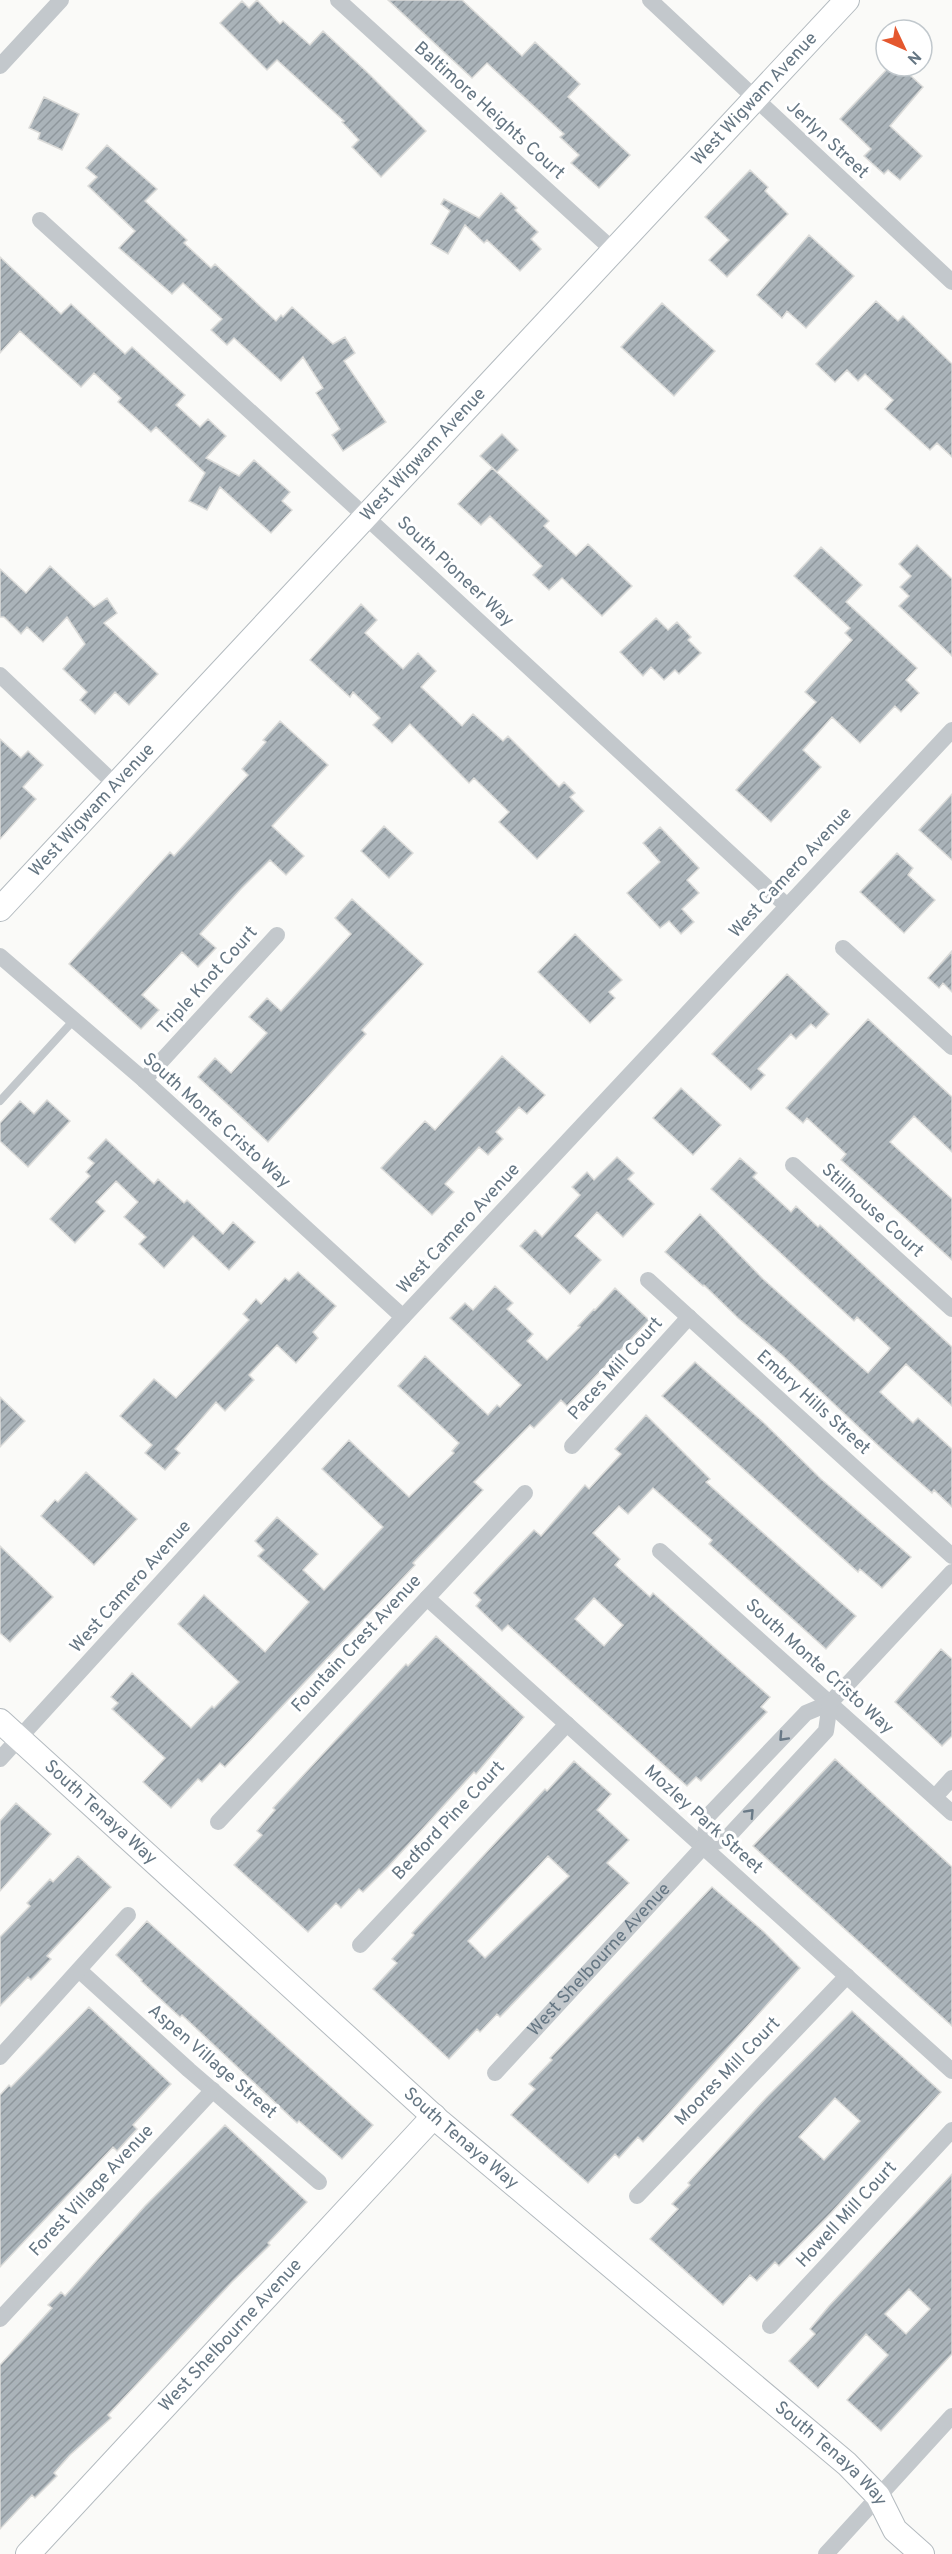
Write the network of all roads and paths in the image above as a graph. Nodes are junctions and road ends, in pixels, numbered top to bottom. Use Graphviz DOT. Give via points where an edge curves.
graph roads {
  1 [pos="61,0"];
  2 [pos="338,0"];
  3 [pos="650,0"];
  4 [pos="847,0"];
  5 [pos="0,66"];
  6 [pos="754,99"];
  7 [pos="40,220"];
  8 [pos="613,250"];
  9 [pos="952,282"];
  10 [pos="365,516"];
  11 [pos="0,675"];
  12 [pos="952,730"];
  13 [pos="116,785"];
  14 [pos="787,906"];
  15 [pos="0,909"];
  16 [pos="277,934"];
  17 [pos="843,948"];
  18 [pos="0,956"];
  19 [pos="73,1021"];
  20 [pos="952,1047"];
  21 [pos="144,1080"];
  22 [pos="0,1101"];
  23 [pos="793,1166"];
  24 [pos="648,1280"];
  25 [pos="952,1310"];
  26 [pos="403,1317"];
  27 [pos="689,1317"];
  28 [pos="572,1446"];
  29 [pos="525,1493"];
  30 [pos="660,1551"];
  31 [pos="952,1556"];
  32 [pos="952,1572"];
  33 [pos="427,1598"];
  34 [pos="830,1704"];
  35 [pos="0,1721"];
  36 [pos="567,1724"];
  37 [pos="19,1739"];
  38 [pos="0,1760"];
  39 [pos="952,1778"];
  40 [pos="935,1797"];
  41 [pos="952,1813"];
  42 [pos="218,1822"];
  43 [pos="704,1846"];
  44 [pos="128,1915"];
  45 [pos="360,1945"];
  46 [pos="80,1971"];
  47 [pos="847,1976"];
  48 [pos="0,2057"];
  49 [pos="952,2071"];
  50 [pos="495,2073"];
  51 [pos="213,2090"];
  52 [pos="434,2116"];
  53 [pos="952,2130"];
  54 [pos="319,2182"];
  55 [pos="637,2196"];
  56 [pos="0,2319"];
  57 [pos="770,2326"];
  58 [pos="952,2416"];
  59 [pos="878,2496"];
  60 [pos="28,2554"];
  61 [pos="826,2554"];
  62 [pos="922,2554"];
  1 -- 5 [label="street"];
  2 -- 8 [label="street, Baltimore Heights Court"];
  3 -- 6 [label="street, Jerlyn Street"];
  4 -- 6 [label="street, West Wigwam Avenue"];
  6 -- 8 [label="street, West Wigwam Avenue"];
  6 -- 9 [label="street, Jerlyn Street"];
  7 -- 10 [label="street, South Pioneer Way"];
  8 -- 10 [label="street, West Wigwam Avenue"];
  10 -- 13 [label="street, West Wigwam Avenue"];
  10 -- 14 [label="street, South Pioneer Way"];
  11 -- 13 [label="street"];
  12 -- 14 [label="street, West Camero Avenue"];
  13 -- 15 [label="street, West Wigwam Avenue"];
  14 -- 26 [label="street, West Camero Avenue"];
  16 -- 21 [label="street, Triple Knot Court"];
  17 -- 20 [label="street"];
  18 -- 19 [label="street, South Monte Cristo Way"];
  19 -- 21 [label="street, South Monte Cristo Way"];
  19 -- 22 [label="lane"];
  21 -- 26 [label="street, South Monte Cristo Way"];
  23 -- 25 [label="street, Stillhouse Court"];
  24 -- 27 [label="street, Embry Hills Street"];
  26 -- 37 [label="street, West Camero Avenue"];
  27 -- 28 [label="street, Paces Mill Court"];
  27 -- 31 [label="street, Embry Hills Street"];
  29 -- 33 [label="street, Fountain Crest Avenue"];
  30 -- 34 [label="street, South Monte Cristo Way"];
  32 -- 34 [label="street"];
  33 -- 36 [label="street, Mozley Park Street"];
  33 -- 42 [label="street, Fountain Crest Avenue"];
  34 -- 40 [label="street, South Monte Cristo Way"];
  43 -- 34 [label="street, West Shelbourne Avenue, one-way" via="726,1839 826,1731"];
  34 -- 43 [label="street, one-way" via="806,1713 707,1817"];
  35 -- 37 [label="street, South Tenaya Way"];
  36 -- 43 [label="street, Mozley Park Street"];
  36 -- 45 [label="street, Bedford Pine Court"];
  37 -- 38 [label="street, West Camero Avenue"];
  37 -- 52 [label="street, South Tenaya Way"];
  39 -- 40 [label="street"];
  40 -- 41 [label="street, South Monte Cristo Way"];
  43 -- 47 [label="street, Mozley Park Street"];
  43 -- 50 [label="street, West Shelbourne Avenue"];
  44 -- 46 [label="street"];
  46 -- 48 [label="street"];
  46 -- 51 [label="street, Aspen Village Street"];
  47 -- 49 [label="street, Mozley Park Street"];
  47 -- 55 [label="street, Moores Mill Court"];
  51 -- 54 [label="street, Aspen Village Street"];
  51 -- 56 [label="street, Forest Village Avenue"];
  52 -- 59 [label="street, South Tenaya Way" via="847,2464"];
  52 -- 60 [label="street, West Shelbourne Avenue"];
  53 -- 57 [label="street, Howell Mill Court"];
  58 -- 59 [label="street"];
  59 -- 61 [label="street"];
  59 -- 62 [label="street, South Tenaya Way" via="895,2530"];
}
